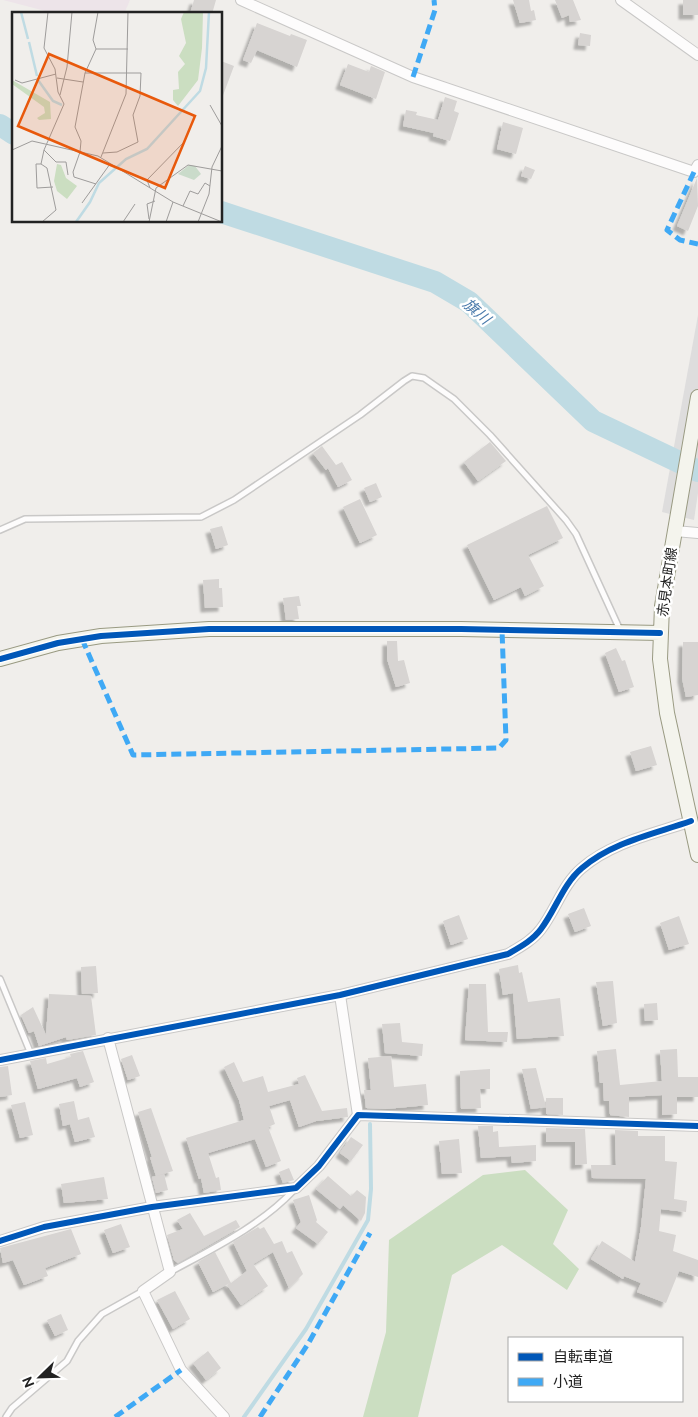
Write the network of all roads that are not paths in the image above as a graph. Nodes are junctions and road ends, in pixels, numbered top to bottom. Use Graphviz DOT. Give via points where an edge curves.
graph roads {
  1 [pos="241,0"];
  2 [pos="621,0"];
  3 [pos="698,55"];
  4 [pos="698,165"];
  5 [pos="698,397"];
  6 [pos="0,530"];
  7 [pos="675,531"];
  8 [pos="698,533"];
  9 [pos="621,631"];
  10 [pos="660,633"];
  11 [pos="0,659"];
  12 [pos="694,822"];
  13 [pos="698,855"];
  14 [pos="0,979"];
  15 [pos="340,995"];
  16 [pos="108,1038"];
  17 [pos="31,1054"];
  18 [pos="0,1060"];
  19 [pos="358,1115"];
  20 [pos="698,1126"];
  21 [pos="296,1188"];
  22 [pos="152,1207"];
  23 [pos="0,1241"];
  24 [pos="170,1272"];
  25 [pos="142,1291"];
  26 [pos="6,1417"];
  27 [pos="224,1417"];
  1 -- 4 [label="street" via="413,77 694,172"];
  2 -- 3 [label="street"];
  5 -- 7 [label="street, 赤見本町線"];
  6 -- 9 [label="lane" via="25,519 201,517 242,495 412,376 424,378 454,399 566,520 580,542"];
  7 -- 8 [label="street"];
  7 -- 10 [label="street, 赤見本町線"];
  9 -- 10 [label="street"];
  9 -- 11 [label="street" via="150,632 58,643"];
  10 -- 12 [label="street, 赤見本町線" via="667,713"];
  12 -- 13 [label="street, 赤見本町線"];
  12 -- 15 [label="street" via="600,854 575,875 541,929 526,944 508,954"];
  14 -- 17 [label="lane"];
  15 -- 16 [label="street"];
  15 -- 19 [label="street"];
  16 -- 17 [label="street"];
  16 -- 22 [label="street"];
  17 -- 18 [label="street"];
  19 -- 20 [label="street"];
  19 -- 21 [label="street" via="319,1166"];
  21 -- 22 [label="street"];
  21 -- 24 [label="lane" via="274,1211"];
  22 -- 23 [label="street" via="44,1228"];
  22 -- 24 [label="street"];
  24 -- 25 [label="street"];
  25 -- 26 [label="lane" via="102,1314 78,1341 67,1361 12,1408"];
  25 -- 27 [label="street" via="181,1370"];
}
